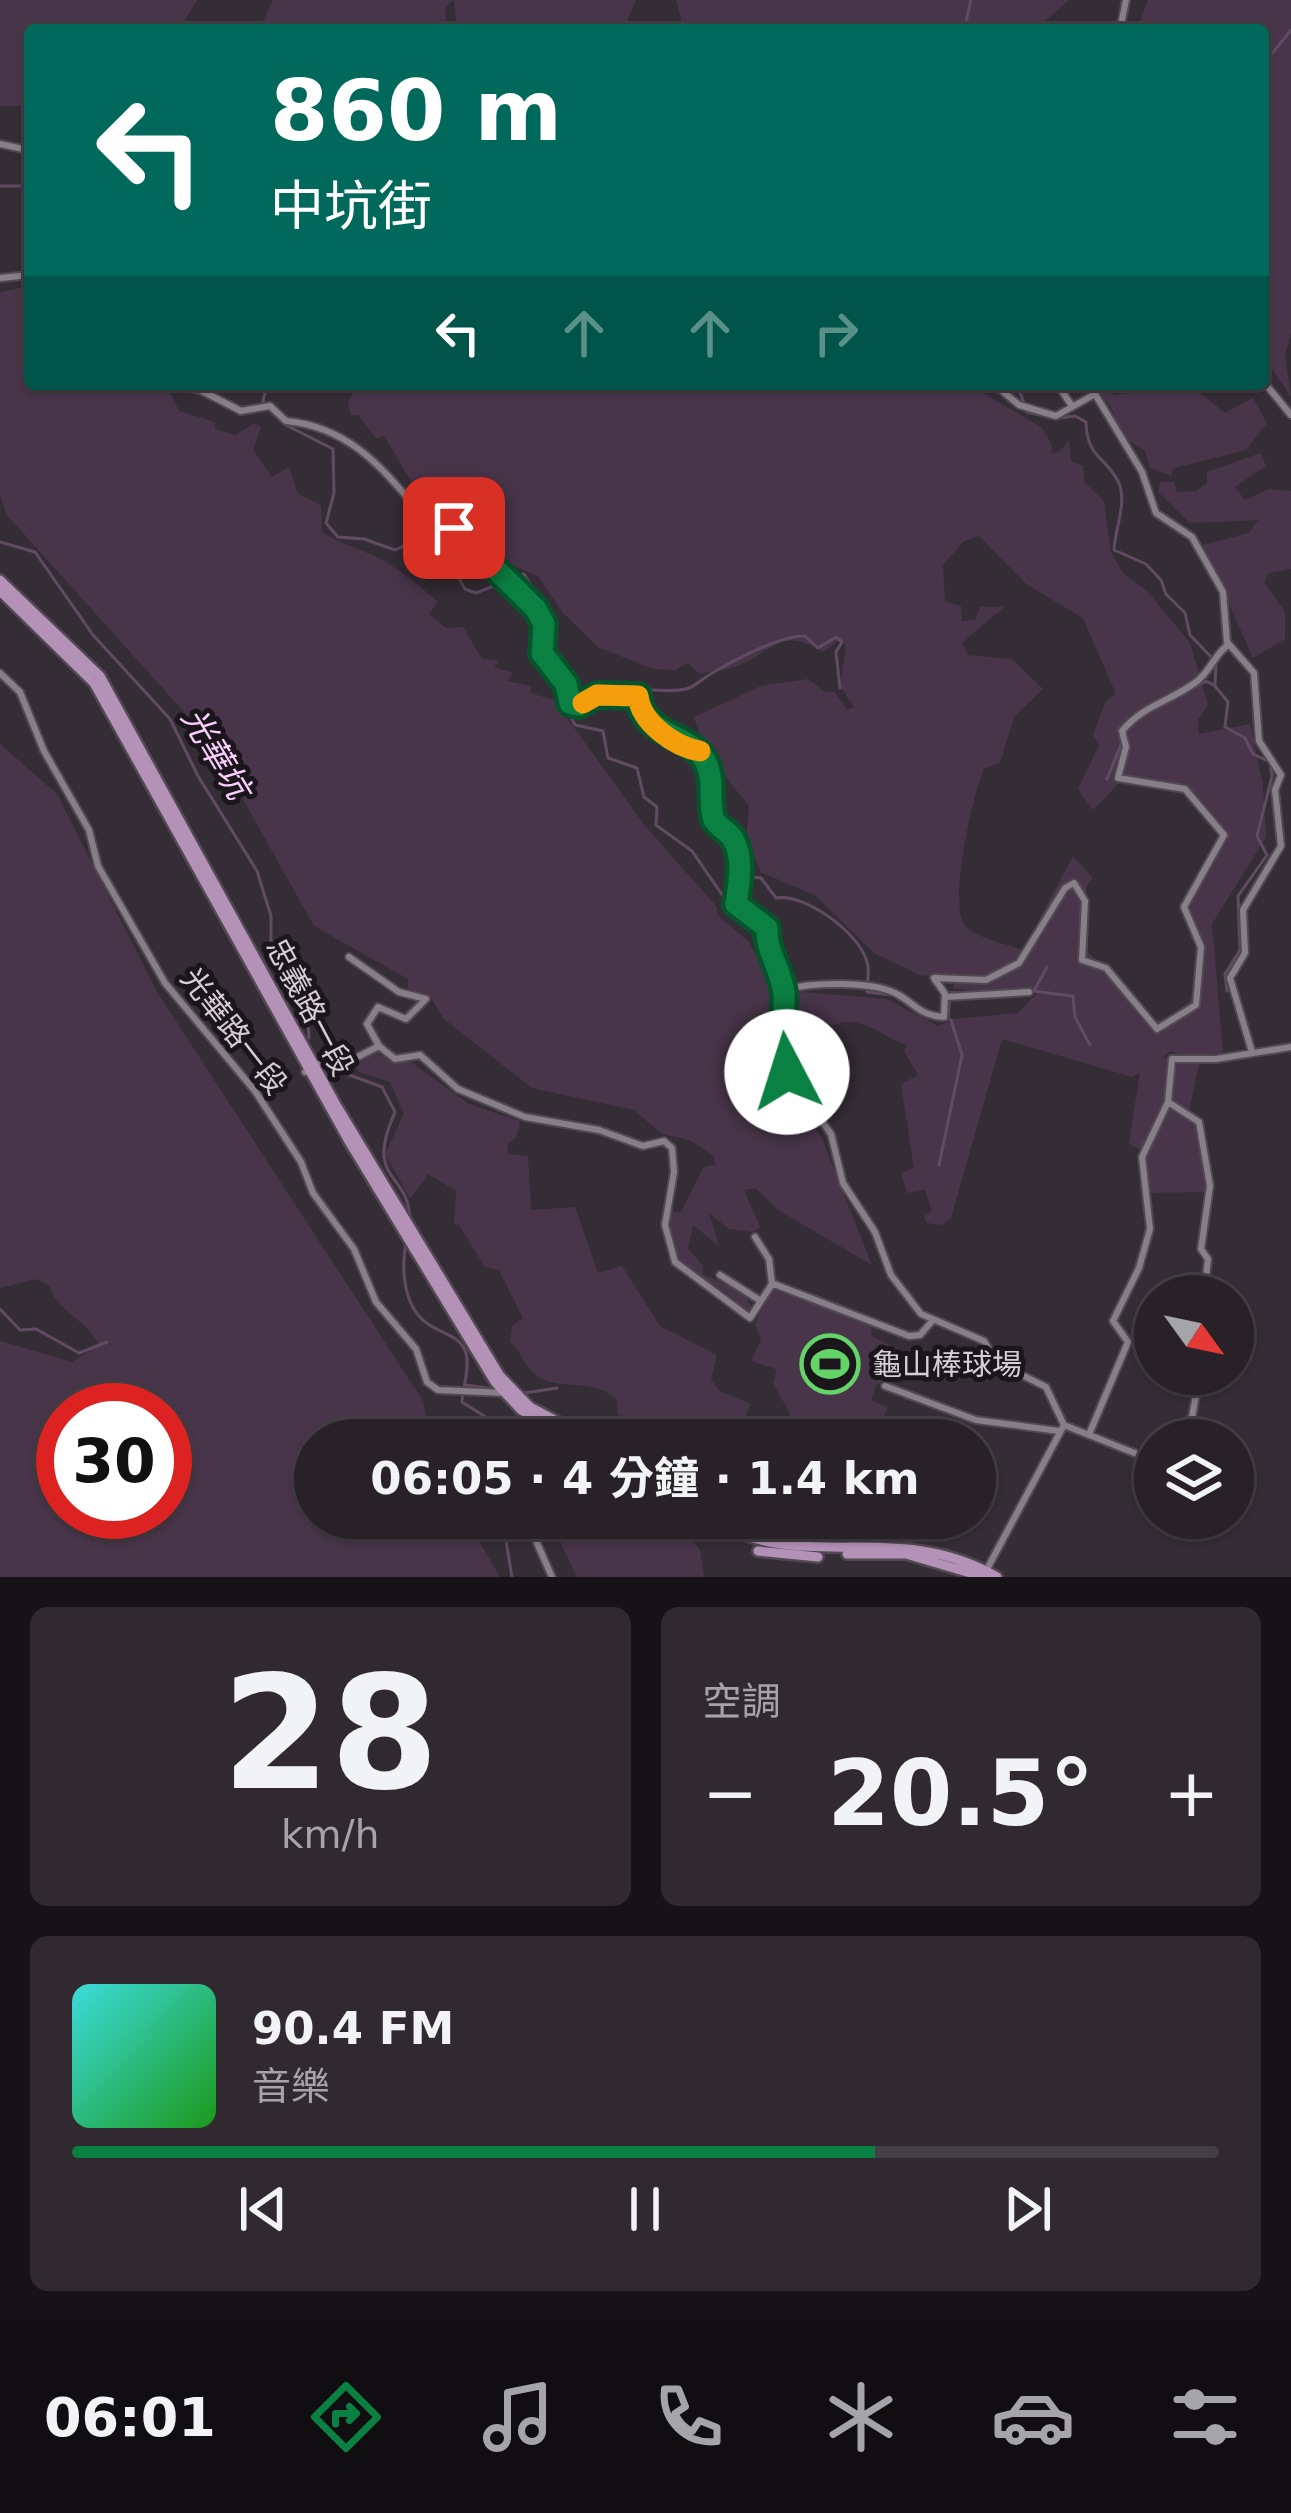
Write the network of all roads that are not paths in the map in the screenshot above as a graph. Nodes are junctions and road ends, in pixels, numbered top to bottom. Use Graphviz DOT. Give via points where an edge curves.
graph roads {
  1 [pos="0,144"];
  2 [pos="22,148"];
  3 [pos="1269,388"];
  4 [pos="200,390"];
  5 [pos="1001,390"];
  6 [pos="1061,390"];
  7 [pos="1072,406"];
  8 [pos="1291,415"];
  9 [pos="0,580"];
  10 [pos="0,591"];
  11 [pos="36,620"];
  12 [pos="1228,645"];
  13 [pos="0,673"];
  14 [pos="349,956"];
  15 [pos="784,990"];
  16 [pos="1029,992"];
  17 [pos="948,997"];
  18 [pos="379,1046"];
  19 [pos="1291,1047"];
  20 [pos="1252,1052"];
  21 [pos="309,1069"];
  22 [pos="1168,1102"];
  23 [pos="755,1237"];
  24 [pos="720,1274"];
  25 [pos="1205,1275"];
  26 [pos="772,1284"];
  27 [pos="761,1301"];
  28 [pos="933,1320"];
  29 [pos="886,1386"];
  30 [pos="508,1392"];
  31 [pos="533,1409"];
  32 [pos="529,1419"];
  33 [pos="547,1419"];
  34 [pos="552,1419"];
  35 [pos="1061,1428"];
  36 [pos="1090,1432"];
  37 [pos="1134,1452"];
  38 [pos="535,1539"];
  39 [pos="739,1539"];
  40 [pos="749,1539"];
  41 [pos="849,1551"];
  42 [pos="986,1576"];
  43 [pos="552,1577"];
  1 -- 2 [label="street"];
  3 -- 8 [label="street"];
  4 -- 15 [label="street" via="241,412 266,405 369,454 543,623 542,653 569,701 638,696 640,710 663,734 700,752 710,770 714,819 735,841 736,904 767,928"];
  5 -- 7 [label="street" via="1056,416"];
  6 -- 7 [label="street"];
  7 -- 12 [label="street" via="1090,395 1103,402 1156,513 1192,537 1223,592"];
  9 -- 11 [label="main road, 忠義路一段"];
  10 -- 11 [label="main road, 忠義路一段"];
  11 -- 21 [label="main road, 忠義路一段" via="100,676"];
  12 -- 17 [label="street" via="1182,693 1139,711 1125,735 1118,778 1185,789 1224,835 1184,907 1201,947 1196,1005 1157,1029 1106,968 1082,959 1085,901 1074,883 1019,963 986,980 934,978"];
  12 -- 20 [label="street" via="1253,673 1259,741 1280,766 1281,846 1243,910 1244,953 1230,978"];
  13 -- 30 [label="street, 光華路一段" via="20,692 98,866 177,1003 255,1091 354,1249 376,1302 416,1349 427,1382 438,1390"];
  14 -- 18 [label="street" via="398,992 426,999 406,1019 377,1006 367,1024"];
  15 -- 17 [label="street" via="811,982 894,992 939,1018"];
  15 -- 28 [label="street" via="783,1066 836,1144 844,1183 891,1275"];
  16 -- 17 [label="street"];
  18 -- 21 [label="street" via="346,1064"];
  18 -- 27 [label="street" via="395,1059 420,1055 477,1100 535,1120 643,1146 669,1144 674,1172 665,1226 675,1262 747,1316"];
  19 -- 20 [label="street"];
  20 -- 22 [label="street" via="1172,1060"];
  21 -- 30 [label="main road, 忠義路一段"];
  22 -- 25 [label="street" via="1199,1122 1208,1160"];
  22 -- 36 [label="street" via="1143,1152 1151,1224 1115,1327 1128,1342"];
  23 -- 26 [label="street"];
  24 -- 27 [label="street"];
  26 -- 27 [label="street"];
  26 -- 28 [label="street" via="909,1336"];
  28 -- 35 [label="street" via="984,1341 995,1362 1046,1387"];
  29 -- 35 [label="street" via="976,1420"];
  30 -- 31 [label="main road, 忠義路一段"];
  31 -- 32 [label="street"];
  31 -- 33 [label="main road, 忠義路一段"];
  31 -- 34 [label="main road, 忠義路一段"];
  35 -- 36 [label="street"];
  35 -- 42 [label="street"];
  36 -- 37 [label="street"];
  38 -- 43 [label="street"];
  39 -- 41 [label="main road" via="798,1558"];
  40 -- 41 [label="main road" via="802,1552"];
  41 -- 42 [label="main road" via="924,1550"];
}
